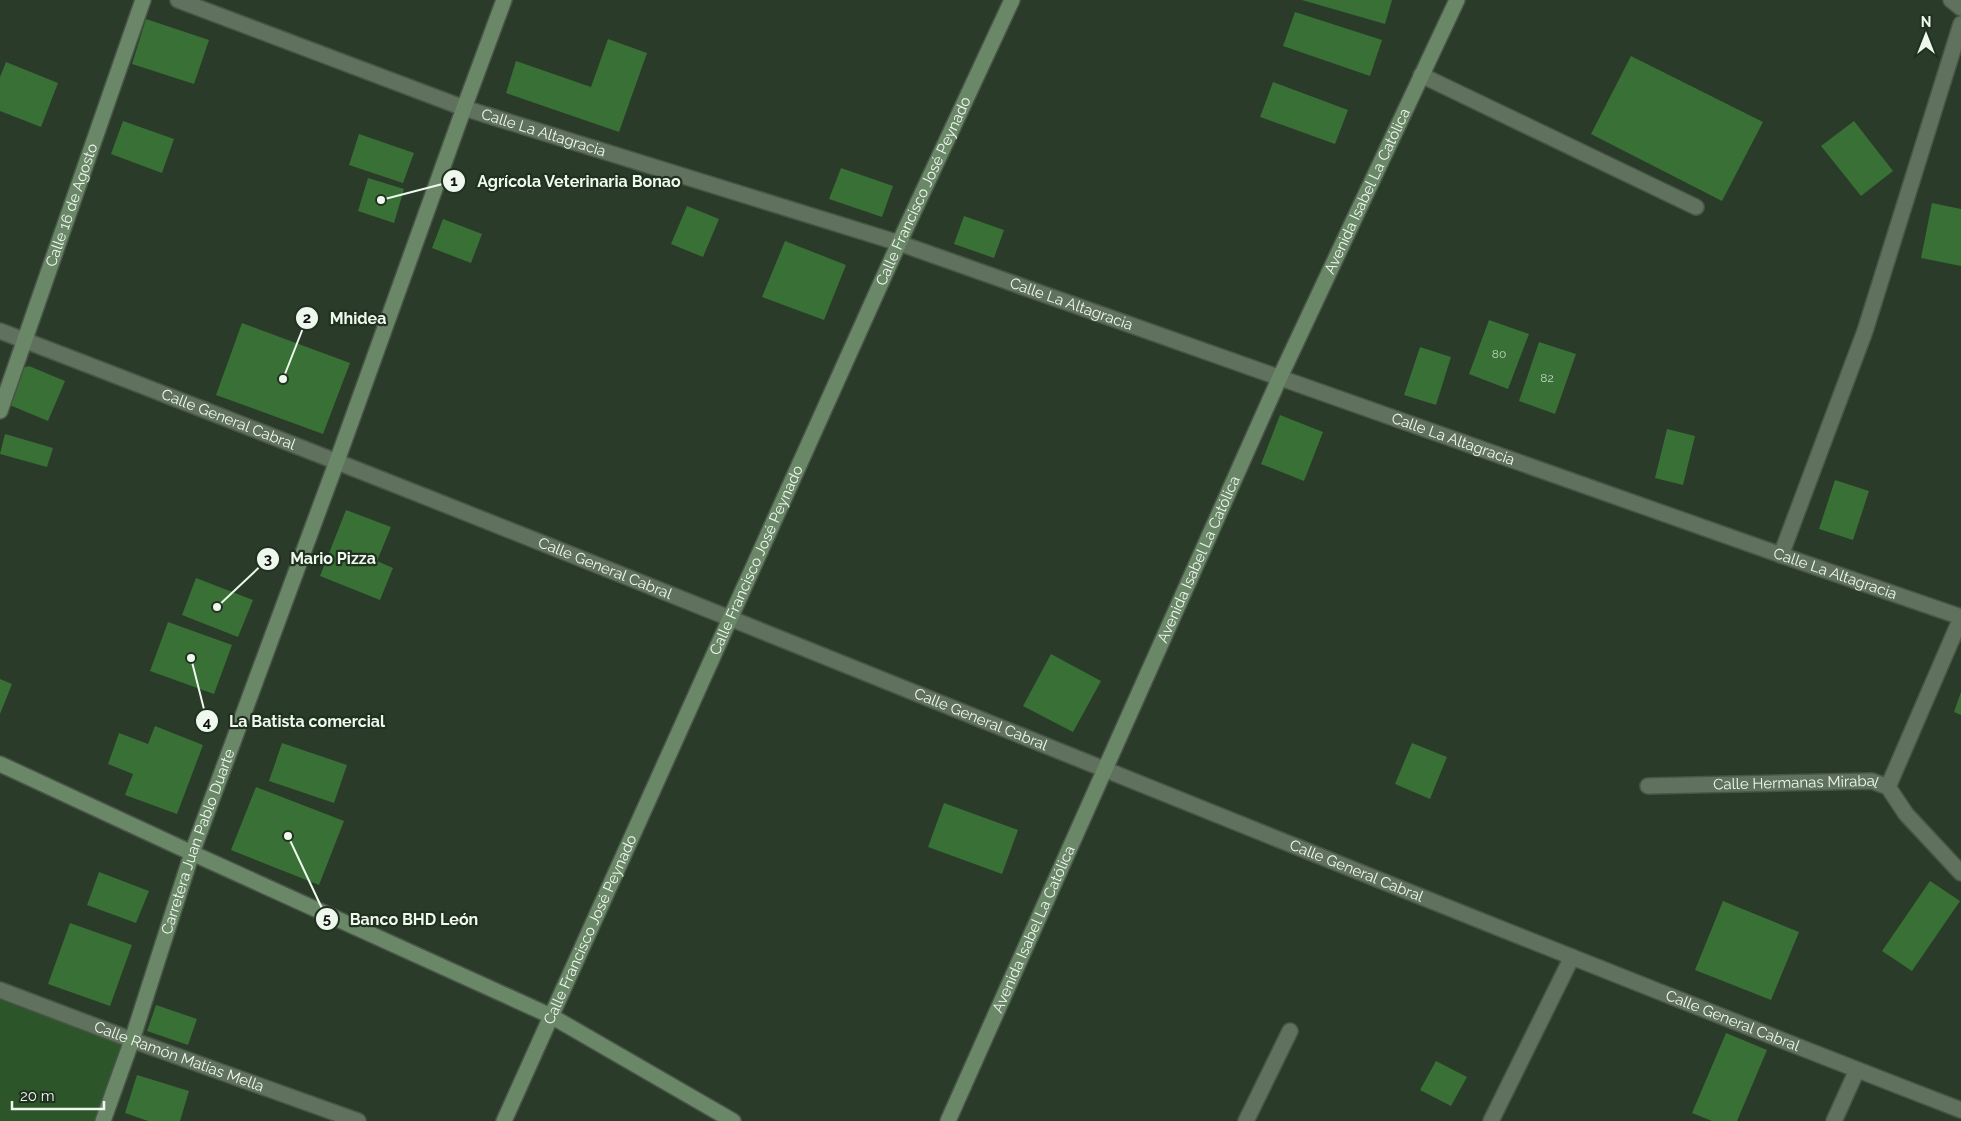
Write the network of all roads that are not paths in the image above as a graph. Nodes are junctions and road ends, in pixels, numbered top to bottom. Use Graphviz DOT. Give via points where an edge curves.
graph roads {
  1 [pos="143,0"];
  2 [pos="178,0"];
  3 [pos="504,0"];
  4 [pos="1012,0"];
  5 [pos="1457,0"];
  6 [pos="1951,0"];
  7 [pos="1961,8"];
  8 [pos="1961,24"];
  9 [pos="1422,75"];
  10 [pos="464,108"];
  11 [pos="1696,207"];
  12 [pos="899,243"];
  13 [pos="0,331"];
  14 [pos="24,341"];
  15 [pos="1280,377"];
  16 [pos="0,411"];
  17 [pos="337,461"];
  18 [pos="1781,555"];
  19 [pos="1961,617"];
  20 [pos="730,618"];
  21 [pos="0,764"];
  22 [pos="1104,769"];
  23 [pos="1648,786"];
  24 [pos="1888,787"];
  25 [pos="192,853"];
  26 [pos="1961,873"];
  27 [pos="1572,957"];
  28 [pos="0,990"];
  29 [pos="550,1016"];
  30 [pos="1290,1031"];
  31 [pos="132,1040"];
  32 [pos="1857,1070"];
  33 [pos="1961,1110"];
  34 [pos="103,1121"];
  35 [pos="358,1121"];
  36 [pos="504,1121"];
  37 [pos="733,1121"];
  38 [pos="948,1121"];
  39 [pos="1246,1121"];
  40 [pos="1491,1121"];
  41 [pos="1834,1121"];
  1 -- 14 [label="street, Calle 16 de Agosto"];
  2 -- 10 [label="street, Calle La Altagracia"];
  3 -- 10 [label="street, Carretera Juan Pablo Duarte"];
  4 -- 12 [label="street, Calle Francisco José Peynado"];
  5 -- 9 [label="street, Avenida Isabel La Católica"];
  6 -- 7 [label="street"];
  8 -- 18 [label="street" via="1865,331"];
  9 -- 11 [label="street"];
  9 -- 15 [label="street, Avenida Isabel La Católica"];
  10 -- 12 [label="street, Calle La Altagracia"];
  10 -- 17 [label="street, Carretera Juan Pablo Duarte"];
  12 -- 15 [label="street, Calle La Altagracia"];
  12 -- 20 [label="street, Calle Francisco José Peynado"];
  13 -- 14 [label="street, Calle General Cabral"];
  14 -- 16 [label="street, Calle 16 de Agosto"];
  14 -- 17 [label="street, Calle General Cabral"];
  15 -- 18 [label="street, Calle La Altagracia"];
  15 -- 22 [label="street, Avenida Isabel La Católica"];
  17 -- 20 [label="street, Calle General Cabral"];
  17 -- 25 [label="street, Carretera Juan Pablo Duarte"];
  18 -- 19 [label="street, Calle La Altagracia"];
  19 -- 24 [label="street"];
  20 -- 22 [label="street, Calle General Cabral"];
  20 -- 29 [label="street, Calle Francisco José Peynado"];
  21 -- 25 [label="street"];
  22 -- 27 [label="street, Calle General Cabral"];
  22 -- 38 [label="street, Avenida Isabel La Católica"];
  23 -- 24 [label="street, Calle Hermanas Mirabal" via="1856,780"];
  24 -- 26 [label="street, Calle Hermanas Mirabal" via="1906,814"];
  25 -- 29 [label="street"];
  25 -- 31 [label="street, Carretera Juan Pablo Duarte"];
  27 -- 32 [label="street, Calle General Cabral"];
  27 -- 40 [label="street"];
  28 -- 31 [label="street, Calle Ramón Matías Mella"];
  29 -- 36 [label="street, Calle Francisco José Peynado"];
  29 -- 37 [label="street"];
  30 -- 39 [label="street"];
  31 -- 34 [label="street, Carretera Juan Pablo Duarte"];
  31 -- 35 [label="street, Calle Ramón Matías Mella"];
  32 -- 33 [label="street, Calle General Cabral"];
  32 -- 41 [label="street"];
}
